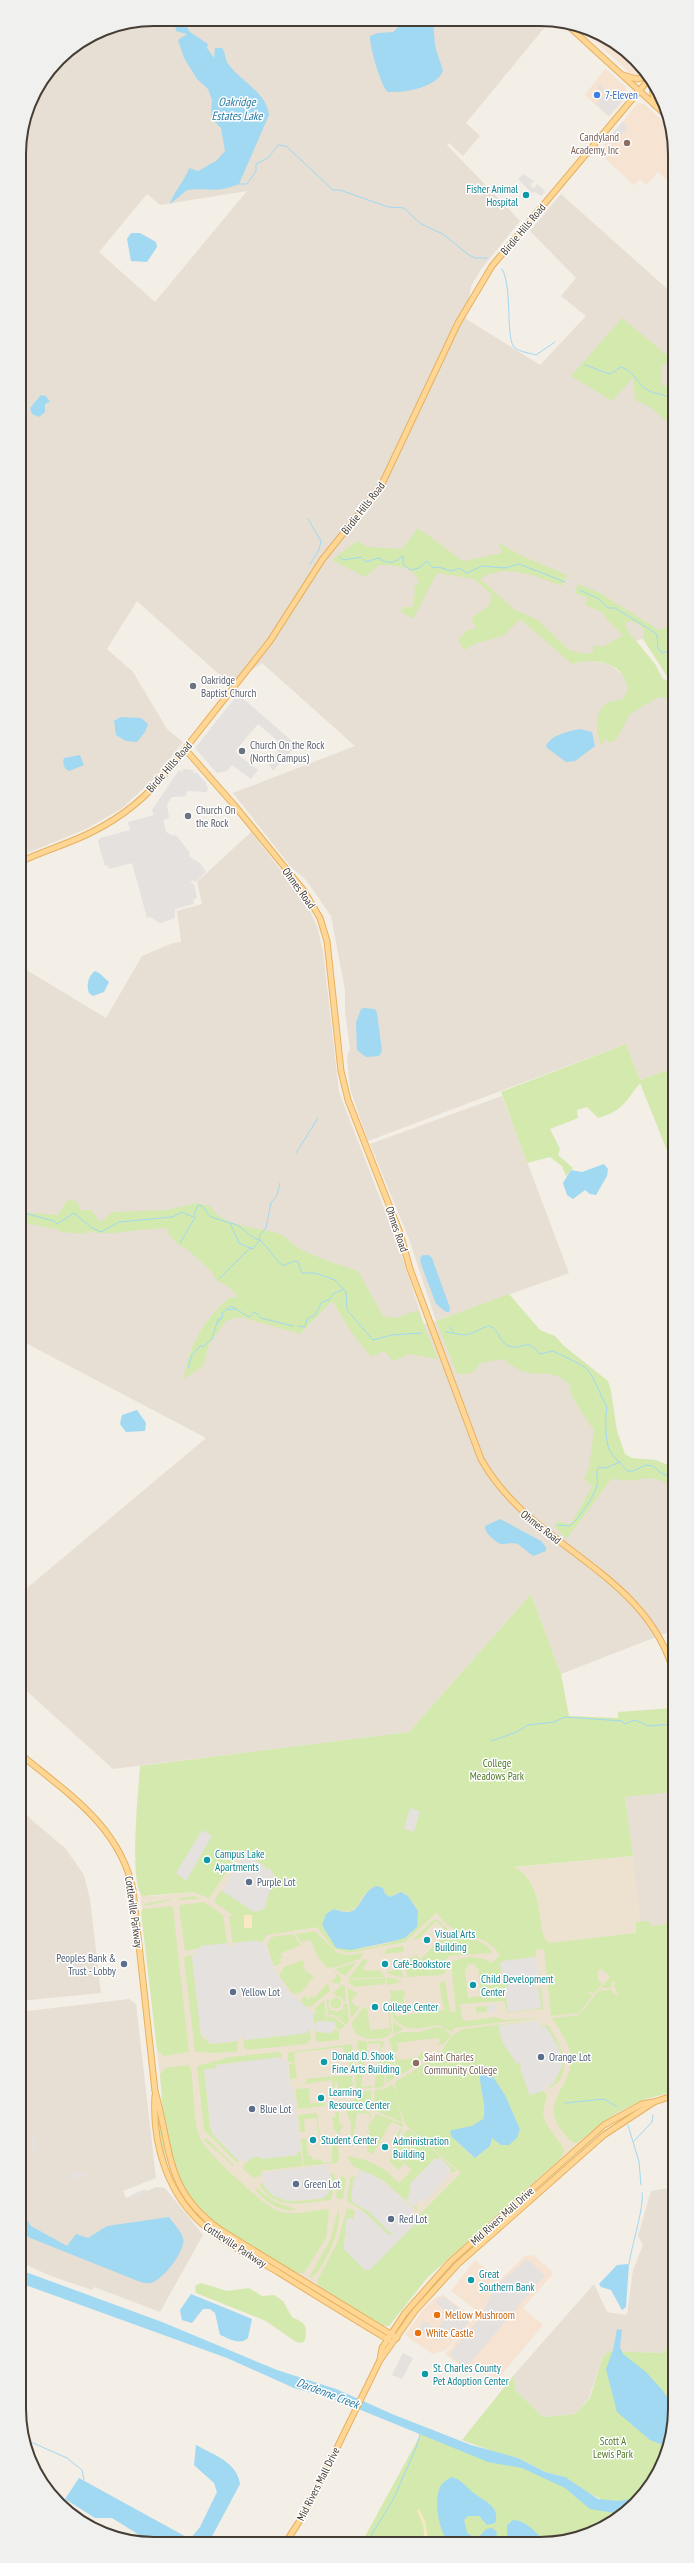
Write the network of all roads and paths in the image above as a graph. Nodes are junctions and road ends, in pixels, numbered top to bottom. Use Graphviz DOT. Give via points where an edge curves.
graph roads {
  1 [pos="573,30"];
  2 [pos="622,75"];
  3 [pos="642,78"];
  4 [pos="645,82"];
  5 [pos="639,91"];
  6 [pos="653,95"];
  7 [pos="654,104"];
  8 [pos="660,110"];
  9 [pos="185,749"];
  10 [pos="26,860"];
  11 [pos="668,1658"];
  12 [pos="26,1759"];
  13 [pos="156,2091"];
  14 [pos="668,2097"];
  15 [pos="654,2102"];
  16 [pos="391,2334"];
  17 [pos="397,2338"];
  18 [pos="387,2339"];
  19 [pos="393,2343"];
  20 [pos="380,2360"];
  21 [pos="289,2537"];
  1 -- 2 [label="main road"];
  2 -- 3 [label="main road"];
  2 -- 5 [label="main road"];
  4 -- 5 [label="main road, Birdie Hills Road"];
  5 -- 7 [label="main road"];
  5 -- 9 [label="main road, Birdie Hills Road" via="492,266 458,323 381,486 322,560 270,641"];
  6 -- 7 [label="main road"];
  7 -- 8 [label="main road"];
  9 -- 10 [label="main road, Birdie Hills Road" via="158,783 118,817 90,833"];
  9 -- 11 [label="main road, Ohmes Road" via="304,891 320,918 327,941 343,1085 360,1136 402,1237 410,1269 481,1459 497,1486 517,1508 621,1589 639,1607 661,1640"];
  12 -- 13 [label="main road, Cottleville Parkway" via="95,1816 113,1838 124,1859 133,1894"];
  13 -- 16 [label="main road, Cottleville Parkway" via="171,2167 183,2192 200,2213 222,2231"];
  13 -- 18 [label="main road, Cottleville Parkway" via="154,2108 163,2162 176,2192 193,2215 218,2236"];
  14 -- 15 [label="main road, Mid Rivers Mall Drive"];
  15 -- 16 [label="main road, Mid Rivers Mall Drive" via="642,2104 613,2119 580,2145 439,2273 418,2296"];
  15 -- 17 [label="main road, Mid Rivers Mall Drive" via="604,2135 458,2264 428,2295"];
  16 -- 17 [label="main road, Cottleville Parkway"];
  16 -- 18 [label="main road, Mid Rivers Mall Drive"];
  17 -- 19 [label="main road, Mid Rivers Mall Drive"];
  18 -- 19 [label="main road, Cottleville Parkway"];
  18 -- 20 [label="main road, Mid Rivers Mall Drive"];
  19 -- 20 [label="main road, Mid Rivers Mall Drive"];
  20 -- 21 [label="main road, Mid Rivers Mall Drive" via="306,2510"];
}
